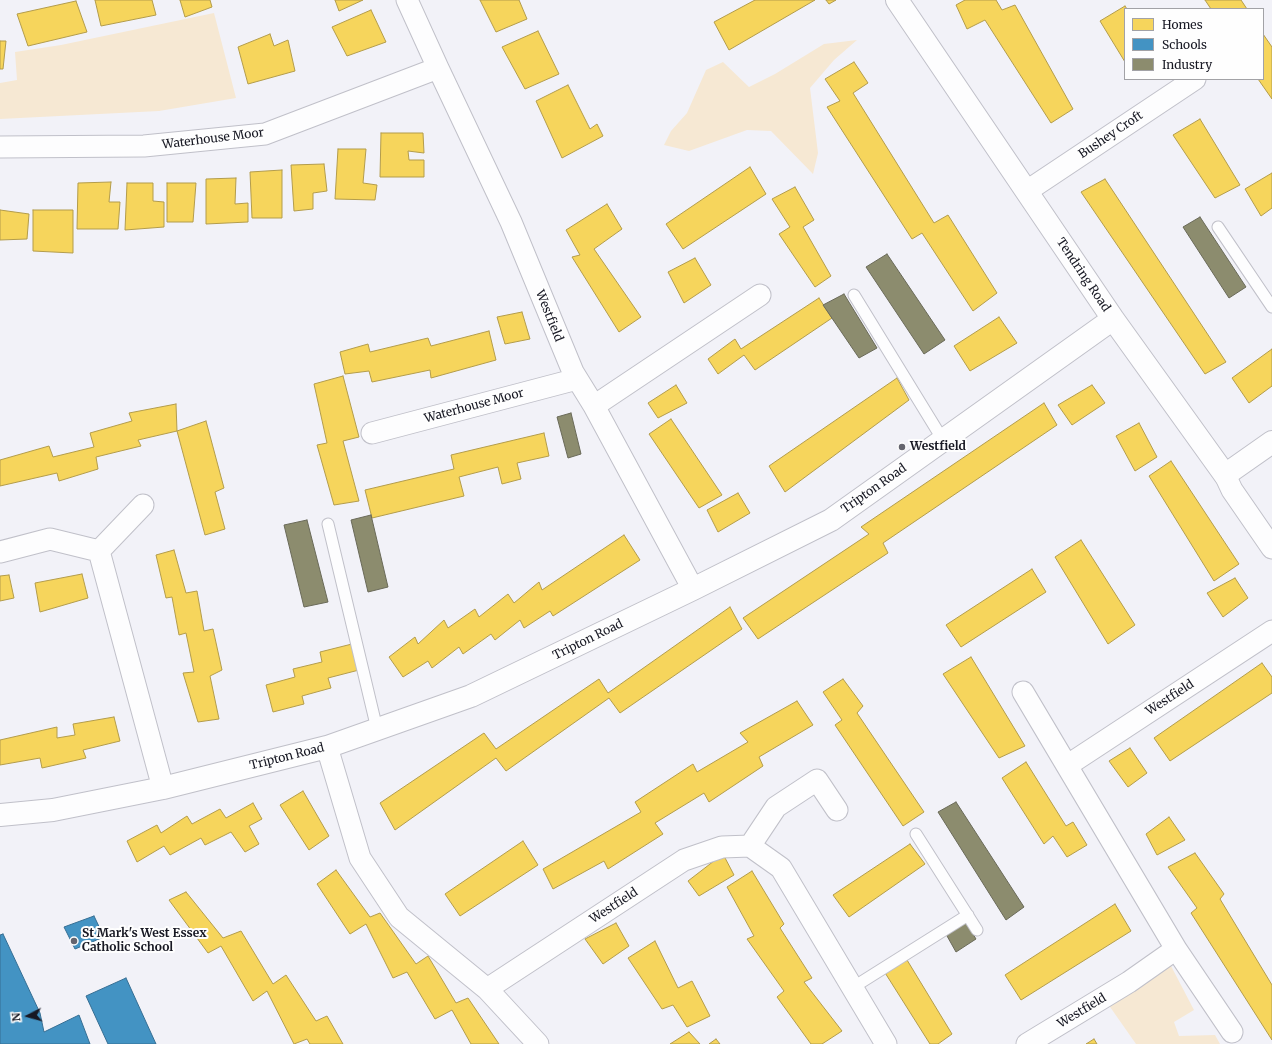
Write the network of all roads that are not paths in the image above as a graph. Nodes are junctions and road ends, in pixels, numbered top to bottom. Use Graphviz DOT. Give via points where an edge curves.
graph roads {
  1 [pos="407,0"];
  2 [pos="896,0"];
  3 [pos="438,68"];
  4 [pos="1194,80"];
  5 [pos="0,147"];
  6 [pos="1027,191"];
  7 [pos="1218,227"];
  8 [pos="760,295"];
  9 [pos="854,295"];
  10 [pos="1272,306"];
  11 [pos="1113,319"];
  12 [pos="577,379"];
  13 [pos="594,406"];
  14 [pos="372,433"];
  15 [pos="943,440"];
  16 [pos="1272,442"];
  17 [pos="1225,475"];
  18 [pos="142,505"];
  19 [pos="328,524"];
  20 [pos="1272,548"];
  21 [pos="99,551"];
  22 [pos="0,552"];
  23 [pos="693,588"];
  24 [pos="1272,631"];
  25 [pos="1024,692"];
  26 [pos="377,730"];
  27 [pos="327,747"];
  28 [pos="1068,765"];
  29 [pos="163,788"];
  30 [pos="837,810"];
  31 [pos="0,815"];
  32 [pos="916,834"];
  33 [pos="750,846"];
  34 [pos="968,915"];
  35 [pos="978,930"];
  36 [pos="1176,948"];
  37 [pos="852,988"];
  38 [pos="487,989"];
  39 [pos="1232,1032"];
  40 [pos="538,1044"];
  41 [pos="886,1044"];
  42 [pos="1027,1044"];
  1 -- 3 [label="street"];
  2 -- 6 [label="street, Tendring Road"];
  3 -- 5 [label="street, Waterhouse Moor" via="265,134 144,146"];
  3 -- 12 [label="street, Westfield" via="511,222"];
  4 -- 6 [label="street, Bushey Croft"];
  6 -- 11 [label="street, Tendring Road"];
  7 -- 10 [label="lane"];
  8 -- 13 [label="street"];
  9 -- 15 [label="lane"];
  11 -- 15 [label="street, Tripton Road"];
  11 -- 17 [label="street, Tendring Road"];
  12 -- 13 [label="street, Westfield"];
  12 -- 14 [label="street, Waterhouse Moor"];
  13 -- 23 [label="street, Westfield"];
  15 -- 23 [label="street, Tripton Road" via="831,520"];
  16 -- 17 [label="street"];
  17 -- 20 [label="street, Tendring Road" via="1232,490"];
  18 -- 21 [label="street"];
  19 -- 26 [label="lane"];
  21 -- 22 [label="street" via="50,539"];
  21 -- 29 [label="street"];
  23 -- 26 [label="street, Tripton Road" via="471,696"];
  24 -- 28 [label="street, Westfield"];
  25 -- 28 [label="street"];
  26 -- 27 [label="street, Tripton Road"];
  27 -- 29 [label="street, Tripton Road"];
  27 -- 38 [label="street" via="360,858 390,904 399,917"];
  28 -- 36 [label="street"];
  29 -- 31 [label="street, Tripton Road" via="53,810"];
  30 -- 33 [label="street" via="817,780 776,806"];
  32 -- 34 [label="lane"];
  33 -- 37 [label="street" via="781,868"];
  33 -- 38 [label="street, Westfield" via="722,847 684,860"];
  34 -- 35 [label="lane"];
  34 -- 37 [label="lane"];
  36 -- 39 [label="street"];
  36 -- 42 [label="street, Westfield" via="1129,982"];
  37 -- 41 [label="street"];
  38 -- 40 [label="street"];
}
